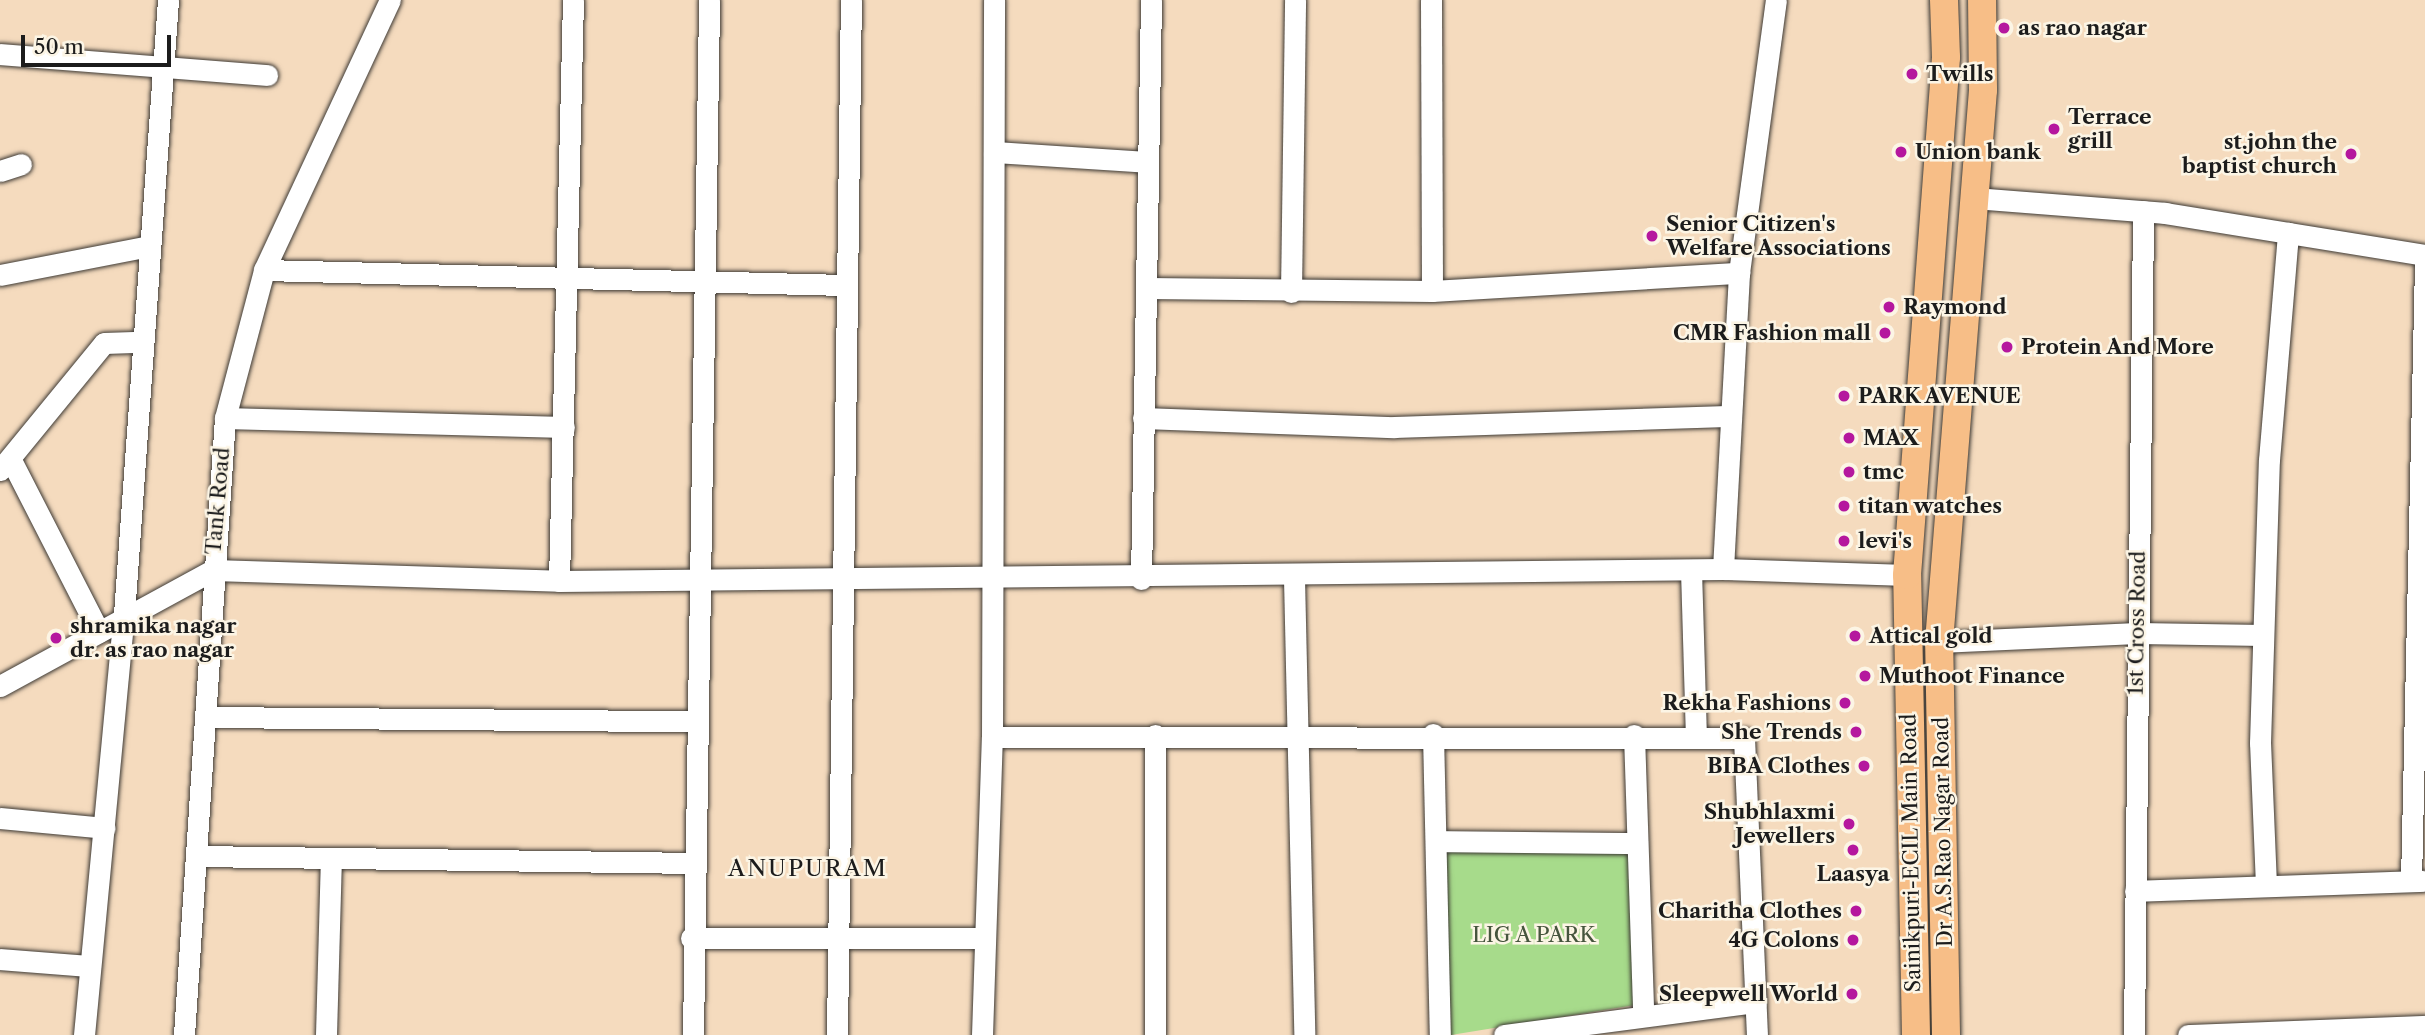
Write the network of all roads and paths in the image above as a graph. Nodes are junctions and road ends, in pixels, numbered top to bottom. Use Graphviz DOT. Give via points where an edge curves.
graph roads {
  1 [pos="168,0"];
  2 [pos="390,0"];
  3 [pos="573,0"];
  4 [pos="709,0"];
  5 [pos="851,0"];
  6 [pos="994,0"];
  7 [pos="1151,0"];
  8 [pos="1295,0"];
  9 [pos="1431,0"];
  10 [pos="1776,0"];
  11 [pos="1944,0"];
  12 [pos="1982,0"];
  13 [pos="0,54"];
  14 [pos="163,68"];
  15 [pos="267,75"];
  16 [pos="994,152"];
  17 [pos="1148,162"];
  18 [pos="21,164"];
  19 [pos="0,171"];
  20 [pos="1975,198"];
  21 [pos="2143,211"];
  22 [pos="2288,233"];
  23 [pos="149,246"];
  24 [pos="2425,255"];
  25 [pos="2425,262"];
  26 [pos="264,270"];
  27 [pos="1739,273"];
  28 [pos="0,275"];
  29 [pos="564,277"];
  30 [pos="705,279"];
  31 [pos="846,285"];
  32 [pos="1147,288"];
  33 [pos="1432,291"];
  34 [pos="1291,292"];
  35 [pos="141,342"];
  36 [pos="1921,382"];
  37 [pos="1956,385"];
  38 [pos="2422,395"];
  39 [pos="1727,416"];
  40 [pos="225,418"];
  41 [pos="1143,418"];
  42 [pos="564,427"];
  43 [pos="3,466"];
  44 [pos="1723,569"];
  45 [pos="213,570"];
  46 [pos="1691,570"];
  47 [pos="1906,575"];
  48 [pos="1294,578"];
  49 [pos="993,579"];
  50 [pos="1141,579"];
  51 [pos="698,580"];
  52 [pos="839,580"];
  53 [pos="559,581"];
  54 [pos="124,614"];
  55 [pos="99,632"];
  56 [pos="2137,633"];
  57 [pos="2263,635"];
  58 [pos="1939,642"];
  59 [pos="0,686"];
  60 [pos="206,717"];
  61 [pos="698,721"];
  62 [pos="1299,733"];
  63 [pos="1433,734"];
  64 [pos="1155,735"];
  65 [pos="1634,735"];
  66 [pos="1696,735"];
  67 [pos="992,737"];
  68 [pos="0,818"];
  69 [pos="106,828"];
  70 [pos="1436,841"];
  71 [pos="1637,843"];
  72 [pos="196,856"];
  73 [pos="331,859"];
  74 [pos="691,863"];
  75 [pos="2418,881"];
  76 [pos="2266,885"];
  77 [pos="2135,891"];
  78 [pos="691,938"];
  79 [pos="985,938"];
  80 [pos="835,940"];
  81 [pos="0,959"];
  82 [pos="88,966"];
  83 [pos="1756,1002"];
  84 [pos="1643,1013"];
  85 [pos="2425,1026"];
  86 [pos="84,1035"];
  87 [pos="184,1035"];
  88 [pos="326,1035"];
  89 [pos="693,1035"];
  90 [pos="836,1035"];
  91 [pos="982,1035"];
  92 [pos="1155,1035"];
  93 [pos="1304,1035"];
  94 [pos="1440,1035"];
  95 [pos="1504,1035"];
  96 [pos="1758,1035"];
  97 [pos="1916,1035"];
  98 [pos="1946,1035"];
  99 [pos="2134,1035"];
  100 [pos="2188,1035"];
  1 -- 14 [label="street"];
  2 -- 26 [label="street, Tank Road"];
  3 -- 29 [label="street"];
  4 -- 30 [label="street"];
  5 -- 31 [label="street"];
  6 -- 16 [label="street"];
  7 -- 17 [label="street"];
  8 -- 34 [label="street"];
  9 -- 33 [label="street"];
  10 -- 27 [label="street"];
  11 -- 36 [label="main road, Sainikpuri-ECIL Main Road" via="1946,57"];
  12 -- 20 [label="main road, Dr A.S.Rao Nagar Road"];
  13 -- 14 [label="street"];
  14 -- 15 [label="street"];
  14 -- 23 [label="street"];
  16 -- 17 [label="street"];
  16 -- 49 [label="street"];
  17 -- 32 [label="street"];
  18 -- 19 [label="street"];
  20 -- 21 [label="street"];
  20 -- 37 [label="main road, Dr A.S.Rao Nagar Road"];
  21 -- 22 [label="street"];
  21 -- 56 [label="street, 1st Cross Road"];
  22 -- 24 [label="street"];
  22 -- 57 [label="street" via="2269,460"];
  23 -- 28 [label="street"];
  23 -- 35 [label="street"];
  25 -- 38 [label="street"];
  26 -- 29 [label="street"];
  26 -- 40 [label="street, Tank Road"];
  27 -- 33 [label="street"];
  27 -- 39 [label="street"];
  29 -- 30 [label="street"];
  29 -- 42 [label="street"];
  30 -- 31 [label="street"];
  30 -- 51 [label="street"];
  31 -- 52 [label="street"];
  32 -- 34 [label="street"];
  32 -- 41 [label="street"];
  33 -- 34 [label="street"];
  35 -- 43 [label="street" via="104,343"];
  35 -- 54 [label="street"];
  36 -- 37 [label="main road"];
  36 -- 47 [label="main road, Sainikpuri-ECIL Main Road"];
  37 -- 58 [label="main road, Dr A.S.Rao Nagar Road"];
  38 -- 75 [label="street"];
  39 -- 41 [label="street" via="1394,427"];
  39 -- 44 [label="street"];
  40 -- 42 [label="street"];
  40 -- 45 [label="street, Tank Road"];
  41 -- 50 [label="street"];
  42 -- 53 [label="street"];
  43 -- 55 [label="street"];
  44 -- 46 [label="street"];
  44 -- 47 [label="street"];
  45 -- 53 [label="street"];
  45 -- 54 [label="street"];
  45 -- 60 [label="street, Tank Road"];
  46 -- 48 [label="street"];
  46 -- 66 [label="street"];
  47 -- 97 [label="main road, Sainikpuri-ECIL Main Road"];
  48 -- 50 [label="street"];
  48 -- 62 [label="street"];
  49 -- 50 [label="street"];
  49 -- 52 [label="street"];
  49 -- 67 [label="street"];
  51 -- 52 [label="street"];
  51 -- 53 [label="street"];
  51 -- 61 [label="street"];
  52 -- 80 [label="street"];
  54 -- 55 [label="street"];
  54 -- 69 [label="street"];
  55 -- 59 [label="street"];
  56 -- 57 [label="street"];
  56 -- 58 [label="street"];
  56 -- 77 [label="street, 1st Cross Road"];
  57 -- 76 [label="street"];
  58 -- 98 [label="main road, Dr A.S.Rao Nagar Road"];
  60 -- 61 [label="street"];
  60 -- 72 [label="street, Tank Road"];
  61 -- 74 [label="street"];
  62 -- 63 [label="street"];
  62 -- 64 [label="street"];
  62 -- 93 [label="street"];
  63 -- 65 [label="street"];
  63 -- 70 [label="street"];
  64 -- 67 [label="street"];
  64 -- 92 [label="street"];
  65 -- 66 [label="street"];
  65 -- 71 [label="street"];
  66 -- 83 [label="street" via="1734,735 1744,738 1748,750"];
  67 -- 79 [label="street"];
  68 -- 69 [label="street"];
  69 -- 82 [label="street"];
  70 -- 71 [label="street"];
  70 -- 94 [label="street"];
  71 -- 84 [label="street"];
  72 -- 73 [label="street"];
  72 -- 87 [label="street, Tank Road"];
  73 -- 74 [label="street"];
  73 -- 88 [label="street"];
  74 -- 78 [label="street"];
  75 -- 76 [label="street"];
  76 -- 77 [label="street"];
  77 -- 99 [label="street, 1st Cross Road"];
  78 -- 80 [label="street"];
  78 -- 89 [label="street"];
  79 -- 80 [label="street"];
  79 -- 91 [label="street"];
  80 -- 90 [label="street"];
  81 -- 82 [label="street"];
  82 -- 86 [label="street"];
  83 -- 84 [label="street"];
  83 -- 96 [label="street"];
  84 -- 95 [label="street"];
  85 -- 100 [label="street"];
}
